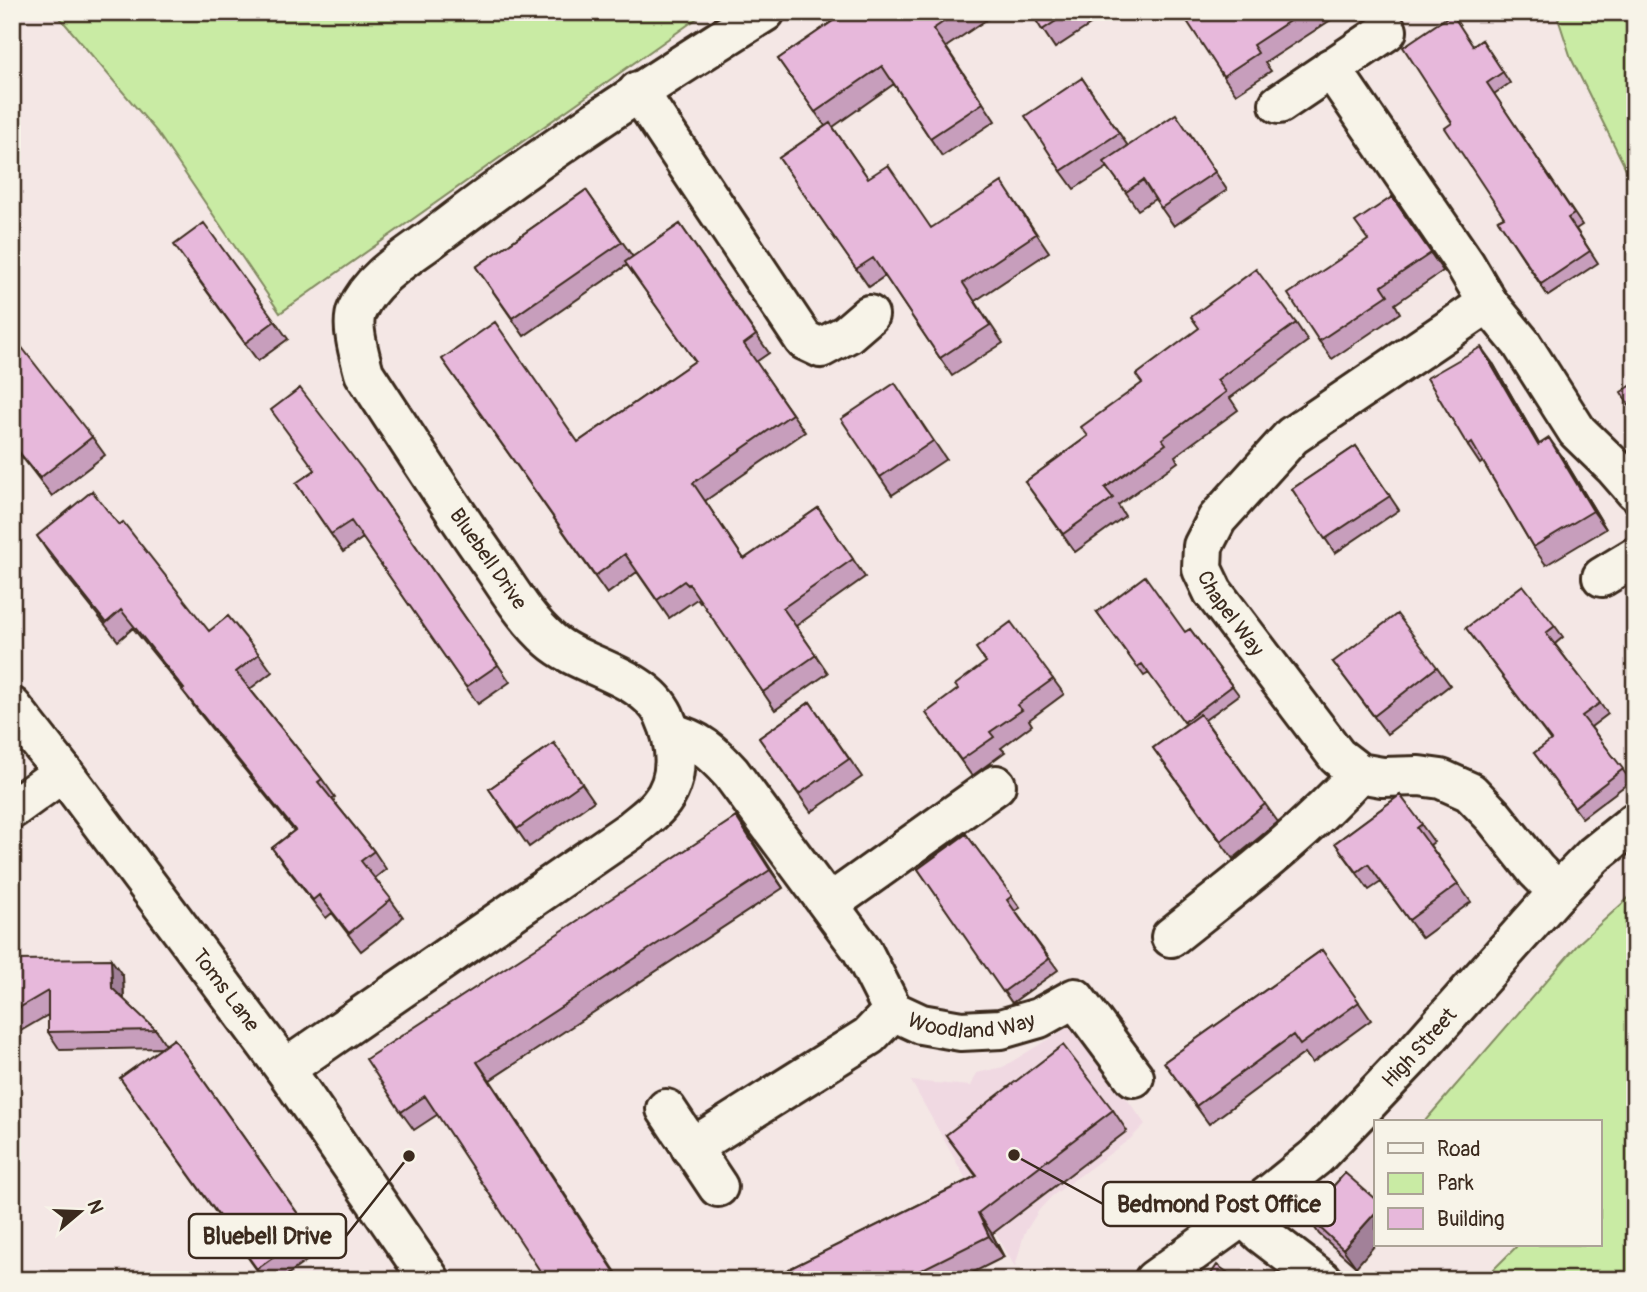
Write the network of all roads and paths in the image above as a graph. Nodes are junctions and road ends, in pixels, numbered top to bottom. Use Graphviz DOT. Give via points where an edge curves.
graph roads {
  1 [pos="765,12"];
  2 [pos="1387,31"];
  3 [pos="1331,68"];
  4 [pos="639,91"];
  5 [pos="1279,104"];
  6 [pos="1488,303"];
  7 [pos="869,315"];
  8 [pos="1635,491"];
  9 [pos="1635,557"];
  10 [pos="1602,577"];
  11 [pos="12,707"];
  12 [pos="671,733"];
  13 [pos="63,772"];
  14 [pos="1359,773"];
  15 [pos="996,785"];
  16 [pos="12,809"];
  17 [pos="1635,822"];
  18 [pos="1558,892"];
  19 [pos="830,904"];
  20 [pos="1171,937"];
  21 [pos="893,1011"];
  22 [pos="285,1069"];
  23 [pos="1134,1077"];
  24 [pos="666,1109"];
  25 [pos="691,1148"];
  26 [pos="718,1187"];
  27 [pos="1243,1216"];
  28 [pos="430,1280"];
  29 [pos="1154,1280"];
  30 [pos="1322,1280"];
  1 -- 4 [label="street, Bluebell Drive"];
  2 -- 3 [label="street"];
  3 -- 5 [label="street"];
  3 -- 6 [label="street"];
  4 -- 7 [label="street" via="804,340 821,348"];
  4 -- 12 [label="street, Bluebell Drive" via="372,285 356,312 357,344 364,373 535,626 552,643 649,695"];
  6 -- 8 [label="street" via="1521,343 1577,431"];
  6 -- 14 [label="street, Chapel Way" via="1292,436 1217,519 1203,547 1202,569 1213,592 1337,756"];
  9 -- 10 [label="street"];
  11 -- 13 [label="street, Toms Lane"];
  12 -- 19 [label="street, Woodland Way" via="710,750"];
  12 -- 22 [label="street, Bluebell Drive" via="676,764 660,805 631,830"];
  13 -- 16 [label="street"];
  13 -- 22 [label="street, Toms Lane"];
  14 -- 18 [label="street" via="1441,779 1470,792"];
  14 -- 20 [label="street" via="1296,837"];
  15 -- 19 [label="street"];
  17 -- 18 [label="street, High Street"];
  18 -- 27 [label="street, High Street" via="1317,1156"];
  19 -- 21 [label="street, Woodland Way" via="862,950"];
  21 -- 23 [label="street, Woodland Way" via="921,1024 961,1031 1001,1029 1039,1018 1075,998"];
  21 -- 25 [label="street" via="869,1036"];
  22 -- 28 [label="street, Toms Lane"];
  24 -- 25 [label="street"];
  25 -- 26 [label="street"];
  27 -- 29 [label="street, High Street"];
  27 -- 30 [label="street"];
}
